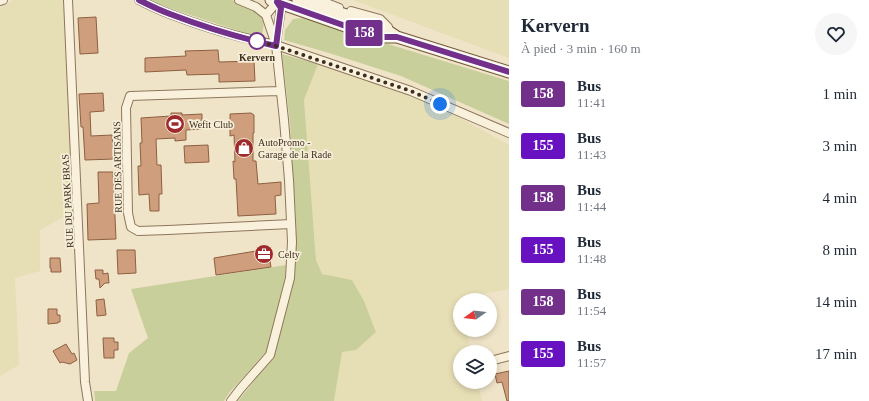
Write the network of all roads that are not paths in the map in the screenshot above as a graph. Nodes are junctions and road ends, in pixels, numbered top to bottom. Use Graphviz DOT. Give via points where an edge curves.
graph roads {
  1 [pos="3,0"];
  2 [pos="68,0"];
  3 [pos="139,0"];
  4 [pos="239,0"];
  5 [pos="277,0"];
  6 [pos="298,0"];
  7 [pos="319,0"];
  8 [pos="0,2"];
  9 [pos="266,15"];
  10 [pos="397,37"];
  11 [pos="276,46"];
  12 [pos="509,72"];
  13 [pos="280,91"];
  14 [pos="509,133"];
  15 [pos="291,224"];
  16 [pos="509,356"];
  17 [pos="497,359"];
  18 [pos="88,401"];
  19 [pos="231,401"];
  1 -- 8 [label="street"];
  2 -- 18 [label="street, RUE DU PARK BRAS" via="85,382"];
  3 -- 11 [label="street" via="169,14"];
  4 -- 9 [label="street" via="256,7"];
  5 -- 9 [label="street"];
  5 -- 10 [label="main road" via="377,37"];
  5 -- 11 [label="street" via="281,8"];
  6 -- 10 [label="main road" via="379,25"];
  7 -- 10 [label="street" via="380,19"];
  9 -- 11 [label="street"];
  10 -- 12 [label="main road"];
  11 -- 13 [label="street"];
  11 -- 14 [label="street" via="411,91"];
  13 -- 15 [label="street" via="289,172"];
  13 -- 15 [label="street, RUE DES ARTISANS" via="130,96 126,108 128,213 131,226 138,230"];
  15 -- 19 [label="street" via="290,278 270,355"];
  16 -- 17 [label="street"];
}
